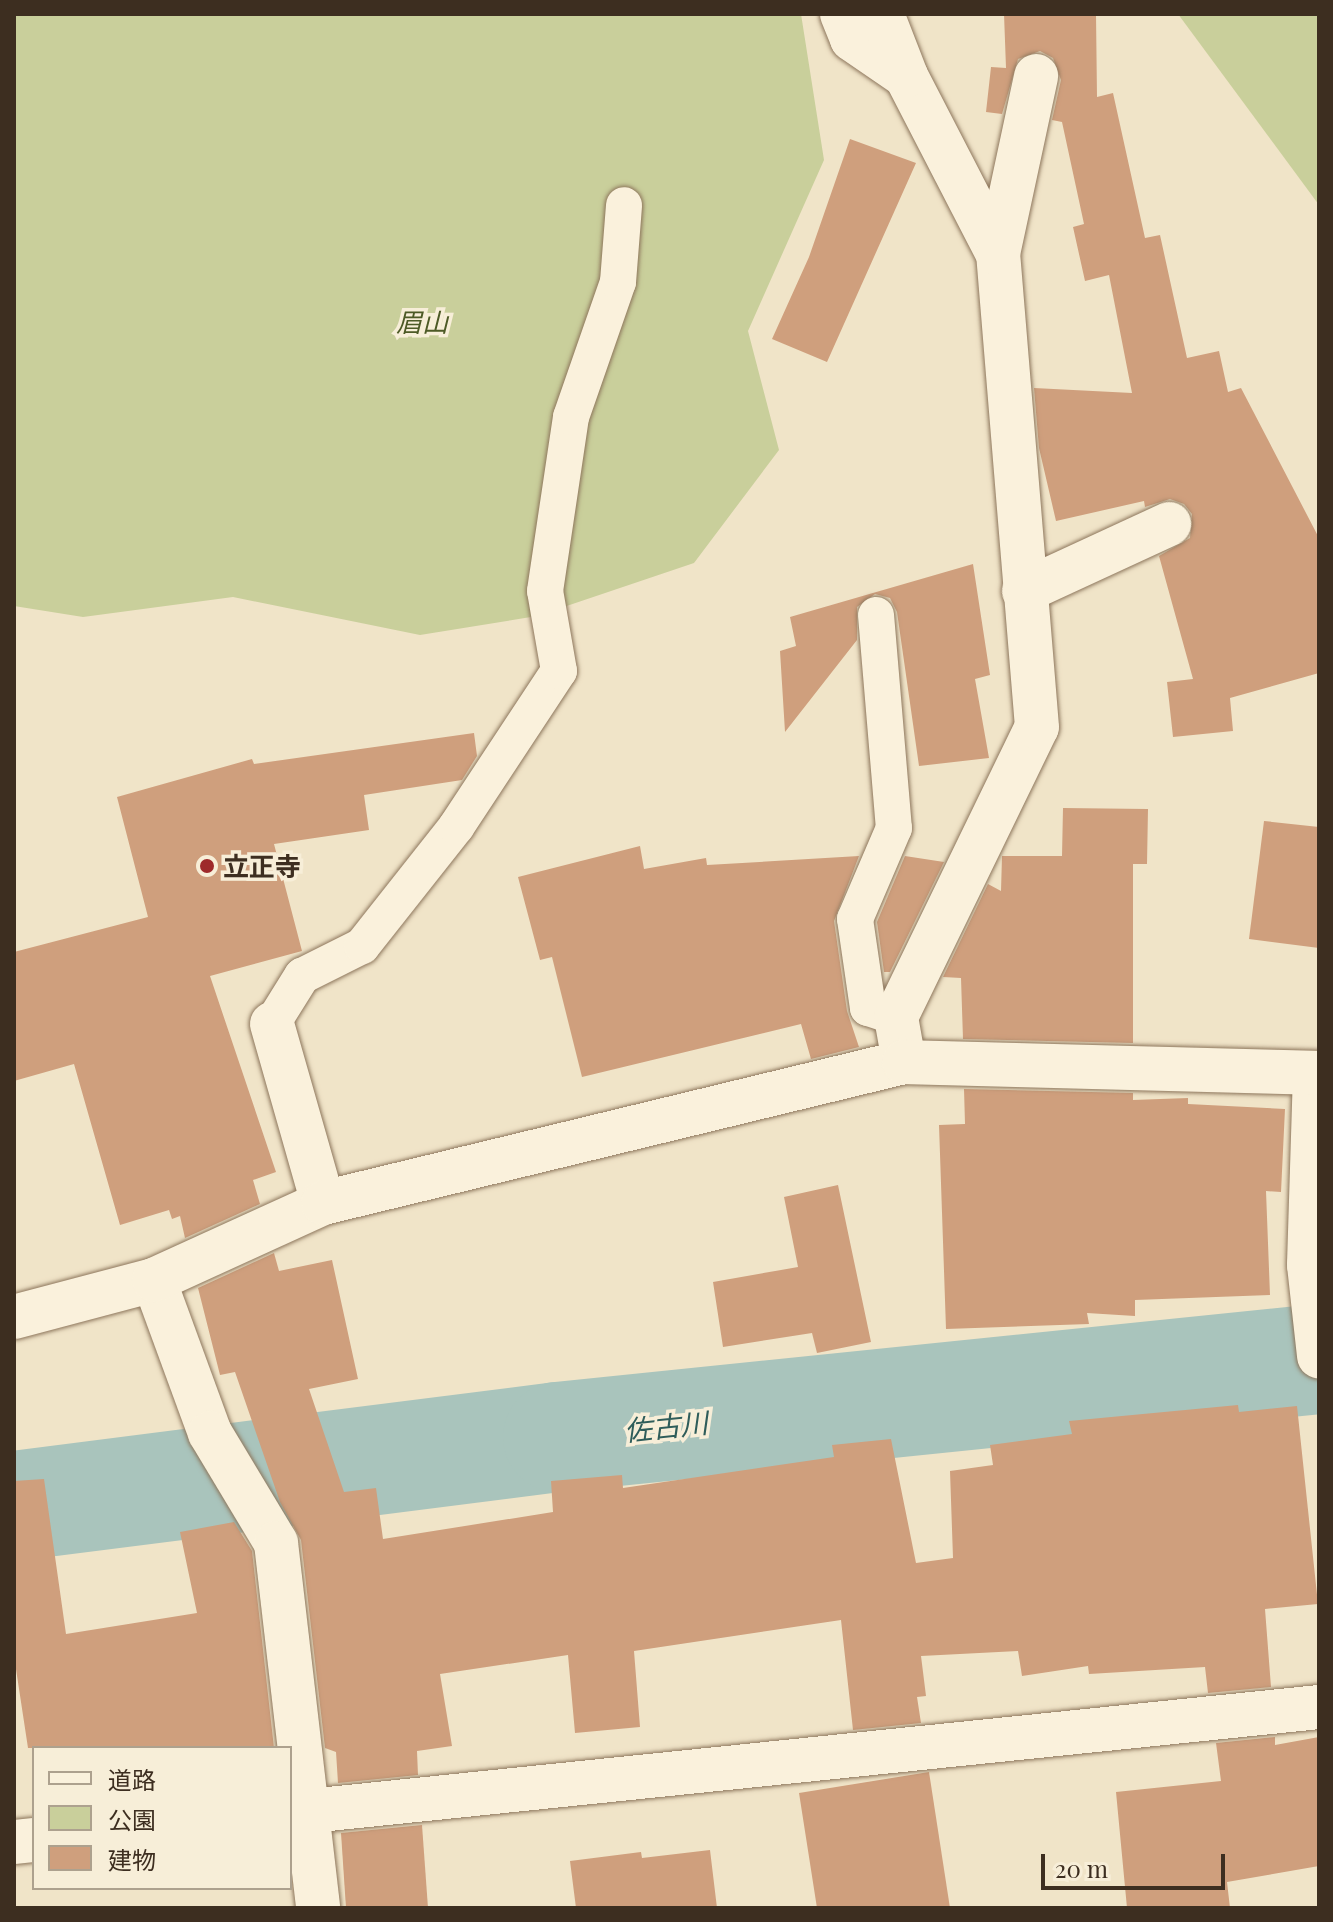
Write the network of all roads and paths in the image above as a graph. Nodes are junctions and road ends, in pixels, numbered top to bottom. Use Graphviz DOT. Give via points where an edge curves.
graph roads {
  1 [pos="842,14"];
  2 [pos="882,14"];
  3 [pos="906,76"];
  4 [pos="1036,76"];
  5 [pos="624,205"];
  6 [pos="998,254"];
  7 [pos="1169,524"];
  8 [pos="1024,591"];
  9 [pos="876,615"];
  10 [pos="896,1017"];
  11 [pos="272,1024"];
  12 [pos="904,1062"];
  13 [pos="1317,1073"];
  14 [pos="323,1203"];
  15 [pos="154,1280"];
  16 [pos="16,1311"];
  17 [pos="1317,1340"];
  18 [pos="1319,1707"];
  19 [pos="298,1812"];
  20 [pos="318,1908"];
  1 -- 3 [label="street" via="852,39"];
  2 -- 3 [label="street"];
  3 -- 6 [label="street"];
  4 -- 6 [label="street"];
  5 -- 11 [label="lane" via="618,282 571,417 545,591 559,671 456,827 362,946 302,976"];
  6 -- 8 [label="street"];
  7 -- 8 [label="street"];
  8 -- 10 [label="street" via="1037,727"];
  9 -- 10 [label="lane" via="894,828 855,919 868,1008"];
  10 -- 12 [label="street"];
  11 -- 14 [label="street"];
  12 -- 13 [label="street"];
  12 -- 14 [label="street"];
  13 -- 17 [label="street" via="1309,1265"];
  14 -- 15 [label="street"];
  15 -- 16 [label="street"];
  15 -- 19 [label="street" via="210,1433 276,1543"];
  18 -- 19 [label="street"];
  19 -- 20 [label="street"];
}
